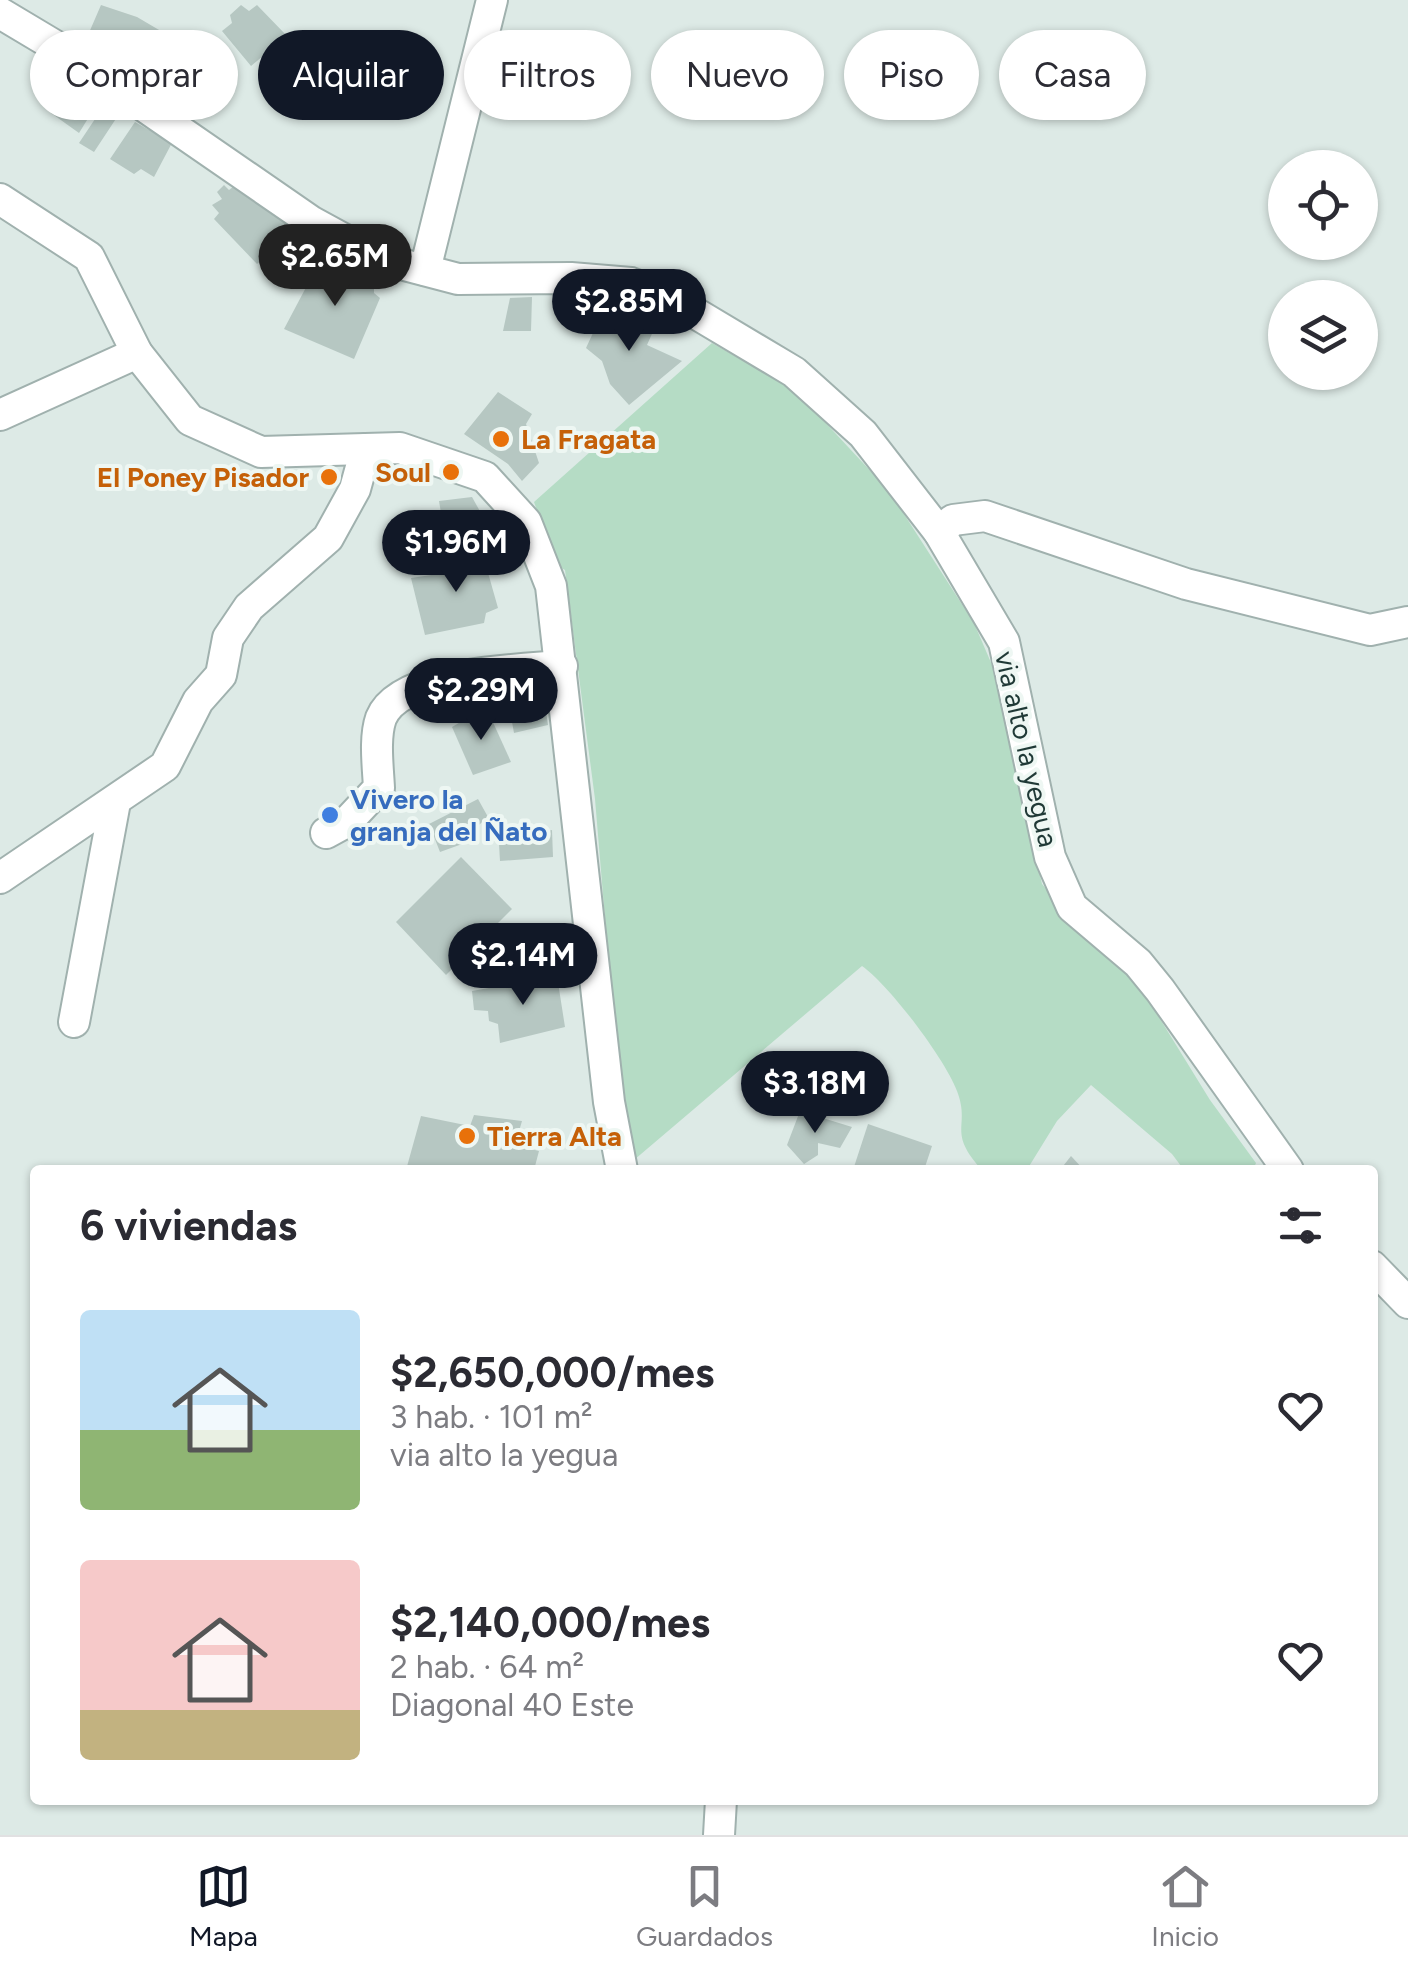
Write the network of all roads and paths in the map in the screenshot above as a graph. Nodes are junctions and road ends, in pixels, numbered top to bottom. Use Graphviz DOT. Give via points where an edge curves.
graph roads {
  1 [pos="492,0"];
  2 [pos="0,14"];
  3 [pos="0,199"];
  4 [pos="425,270"];
  5 [pos="137,353"];
  6 [pos="0,415"];
  7 [pos="366,449"];
  8 [pos="939,532"];
  9 [pos="1408,622"];
  10 [pos="562,666"];
  11 [pos="114,802"];
  12 [pos="326,833"];
  13 [pos="0,878"];
  14 [pos="74,1022"];
  15 [pos="621,1165"];
  16 [pos="1284,1165"];
  17 [pos="1378,1272"];
  18 [pos="1408,1303"];
  19 [pos="721,1805"];
  20 [pos="719,1835"];
  1 -- 4 [label="street"];
  2 -- 4 [label="street, via alto la yegua" via="312,222 378,258"];
  3 -- 5 [label="street" via="89,257"];
  4 -- 8 [label="street, via alto la yegua" via="458,279 632,283 670,298 794,372 863,434"];
  5 -- 6 [label="street"];
  5 -- 7 [label="street" via="190,420 262,452"];
  7 -- 10 [label="street" via="400,448 485,477 526,522 552,586"];
  7 -- 11 [label="street" via="328,538 249,607 228,638 221,674 164,766"];
  8 -- 9 [label="street" via="953,520 984,516 1204,589 1370,630"];
  8 -- 16 [label="street, via alto la yegua" via="1004,642 1050,857 1072,907 1149,976"];
  10 -- 12 [label="street" via="456,676 393,703 381,718 379,788 348,821"];
  10 -- 15 [label="street"];
  11 -- 13 [label="street"];
  11 -- 14 [label="street"];
  17 -- 18 [label="street"];
  19 -- 20 [label="street"];
}
